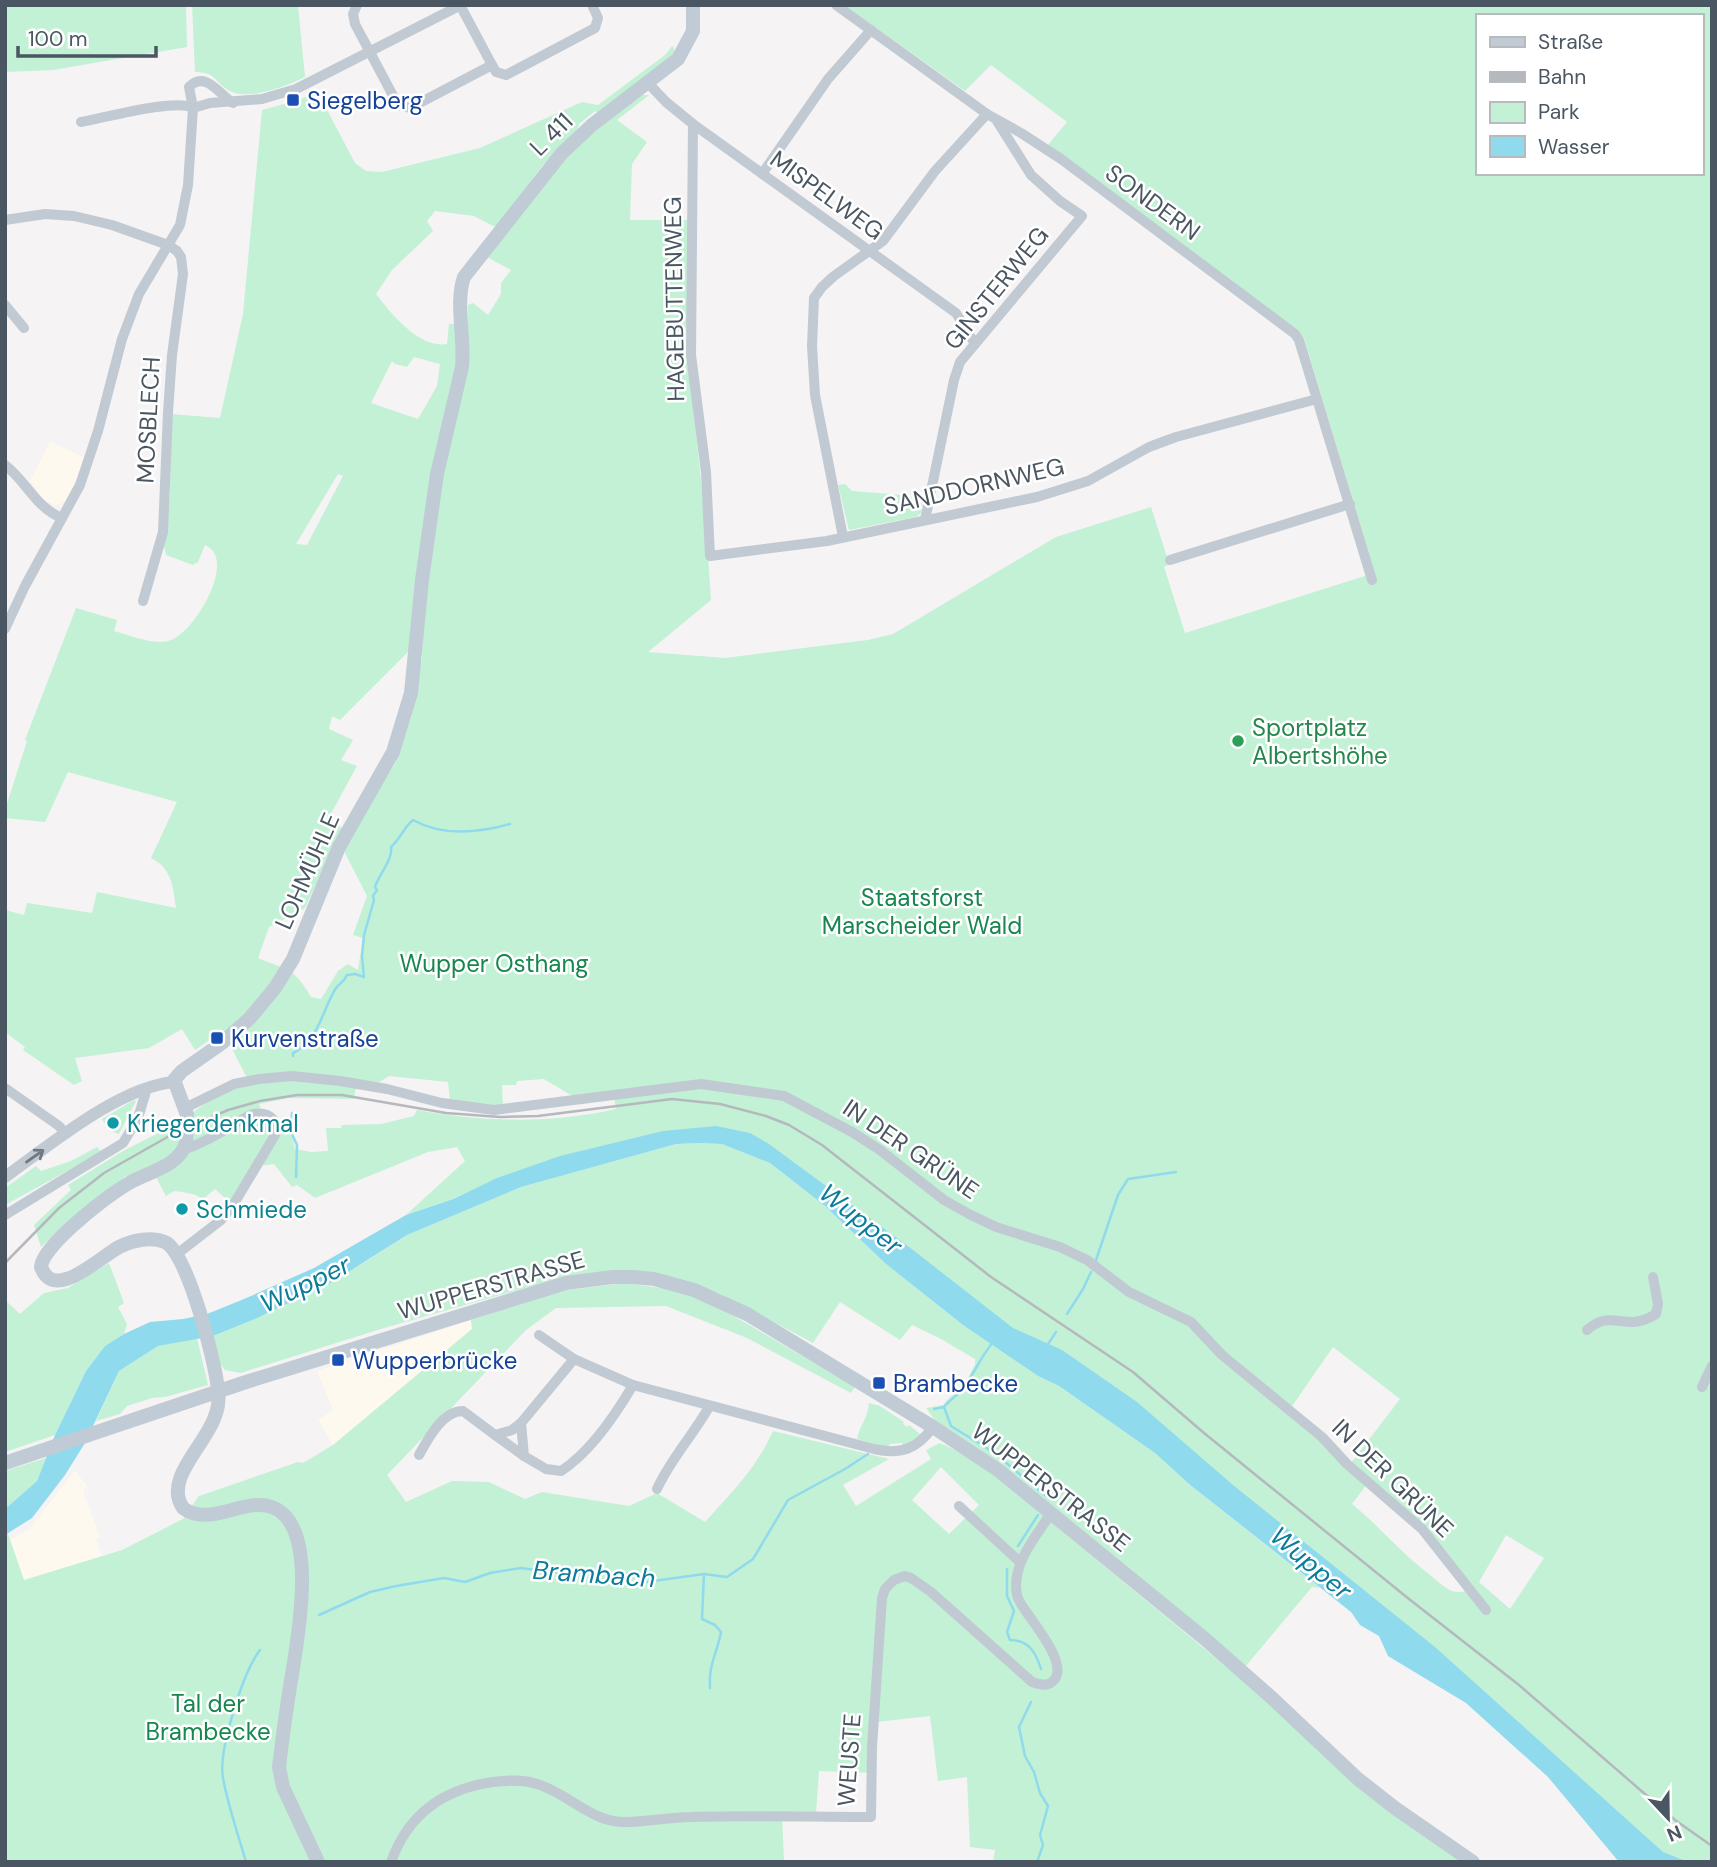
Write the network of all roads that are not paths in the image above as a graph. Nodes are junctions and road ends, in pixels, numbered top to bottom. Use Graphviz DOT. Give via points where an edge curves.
graph roads {
  1 [pos="357,5"];
  2 [pos="460,5"];
  3 [pos="592,5"];
  4 [pos="693,5"];
  5 [pos="836,5"];
  6 [pos="871,30"];
  7 [pos="370,52"];
  8 [pos="492,65"];
  9 [pos="648,83"];
  10 [pos="233,103"];
  11 [pos="193,108"];
  12 [pos="991,116"];
  13 [pos="81,122"];
  14 [pos="693,124"];
  15 [pos="762,174"];
  16 [pos="5,220"];
  17 [pos="168,245"];
  18 [pos="868,251"];
  19 [pos="5,305"];
  20 [pos="24,328"];
  21 [pos="975,344"];
  22 [pos="1317,399"];
  23 [pos="5,465"];
  24 [pos="1350,505"];
  25 [pos="62,518"];
  26 [pos="925,520"];
  27 [pos="843,537"];
  28 [pos="710,556"];
  29 [pos="1170,560"];
  30 [pos="1373,580"];
  31 [pos="143,601"];
  32 [pos="5,629"];
  33 [pos="393,752"];
  34 [pos="174,1082"];
  35 [pos="5,1088"];
  36 [pos="148,1088"];
  37 [pos="186,1112"];
  38 [pos="66,1134"];
  39 [pos="186,1145"];
  40 [pos="5,1177"];
  41 [pos="5,1215"];
  42 [pos="177,1254"];
  43 [pos="1653,1277"];
  44 [pos="1587,1330"];
  45 [pos="539,1335"];
  46 [pos="574,1359"];
  47 [pos="1712,1366"];
  48 [pos="633,1385"];
  49 [pos="1702,1387"];
  50 [pos="219,1391"];
  51 [pos="709,1407"];
  52 [pos="521,1423"];
  53 [pos="933,1427"];
  54 [pos="495,1435"];
  55 [pos="419,1455"];
  56 [pos="524,1456"];
  57 [pos="12,1461"];
  58 [pos="657,1489"];
  59 [pos="959,1506"];
  60 [pos="1051,1513"];
  61 [pos="1020,1562"];
  62 [pos="1486,1610"];
  63 [pos="318,1862"];
  64 [pos="391,1862"];
  65 [pos="1473,1862"];
  1 -- 7 [label="street" via="353,19"];
  2 -- 7 [label="street"];
  2 -- 8 [label="street"];
  3 -- 8 [label="street" via="598,18 595,29 506,75"];
  4 -- 9 [label="main road, L 411" via="694,27 686,47 673,65"];
  5 -- 6 [label="street, SONDERN"];
  6 -- 12 [label="street, SONDERN"];
  6 -- 15 [label="street" via="828,79"];
  7 -- 8 [label="street" via="398,105 410,108"];
  7 -- 10 [label="street" via="296,89"];
  9 -- 14 [label="street, MISPELWEG"];
  9 -- 33 [label="main road, L 411 / L 411" via="562,153 464,277 460,296 462,367 437,474 412,683"];
  10 -- 11 [label="street"];
  10 -- 11 [label="street" via="214,85 194,82 189,87"];
  11 -- 13 [label="street" via="169,105"];
  11 -- 17 [label="street" via="184,211"];
  12 -- 18 [label="street" via="935,171 883,241"];
  12 -- 21 [label="street, GINSTERWEG" via="1031,174 1082,216"];
  12 -- 22 [label="street, SONDERN" via="1061,159 1288,328 1299,340"];
  14 -- 15 [label="street, MISPELWEG"];
  14 -- 28 [label="street, HAGEBUTTENWEG" via="691,355 706,472"];
  15 -- 18 [label="street, MISPELWEG"];
  16 -- 17 [label="street" via="45,214 74,216"];
  17 -- 25 [label="street" via="136,302 92,453"];
  17 -- 31 [label="street, MOSBLECH" via="181,257 183,274 172,355 163,532"];
  18 -- 21 [label="street, MISPELWEG" via="956,313"];
  18 -- 27 [label="street" via="822,286 814,298 815,395"];
  19 -- 20 [label="street"];
  21 -- 26 [label="street, GINSTERWEG" via="960,362 954,380"];
  22 -- 24 [label="street, SONDERN"];
  22 -- 26 [label="street, SANDDORNWEG" via="1176,437 1063,490"];
  23 -- 25 [label="street" via="36,502"];
  24 -- 29 [label="street"];
  24 -- 30 [label="street, SONDERN"];
  25 -- 32 [label="street"];
  26 -- 27 [label="street, SANDDORNWEG"];
  27 -- 28 [label="street, SANDDORNWEG"];
  33 -- 34 [label="main road, LOHMÜHLE / L 411" via="339,846 293,959 275,988 229,1037"];
  34 -- 36 [label="street"];
  34 -- 37 [label="main road"];
  35 -- 38 [label="street"];
  36 -- 38 [label="street"];
  36 -- 41 [label="street" via="123,1143"];
  37 -- 39 [label="main road, bridge"];
  37 -- 62 [label="street, IN DER GRÜNE" via="234,1084 292,1076 494,1110 701,1084 783,1096 852,1132 969,1214 1087,1260 1129,1292 1191,1322 1222,1355 1322,1437 1422,1529"];
  40 -- 38 [label="street, one-way"];
  39 -- 42 [label="street" via="200,1144 252,1114 268,1116 278,1126 232,1208"];
  39 -- 42 [label="main road" via="172,1161 120,1189 74,1226 45,1255 41,1267 48,1279 64,1280 118,1247 141,1240 164,1241"];
  42 -- 50 [label="main road" via="192,1290"];
  43 -- 44 [label="street" via="1656,1314 1634,1324 1606,1318"];
  45 -- 46 [label="street"];
  46 -- 48 [label="street"];
  46 -- 52 [label="street"];
  47 -- 49 [label="street"];
  48 -- 51 [label="street"];
  48 -- 56 [label="street" via="569,1466 552,1471"];
  50 -- 53 [label="main road, WUPPERSTRASSE" via="566,1283 633,1277 677,1284 747,1314"];
  50 -- 57 [label="main road, WUPPERSTRASSE"];
  50 -- 63 [label="main road" via="216,1414 184,1469 177,1494 183,1508 197,1514 270,1506 284,1514 295,1532 301,1605 279,1767 283,1787"];
  51 -- 53 [label="street" via="896,1452 914,1447"];
  51 -- 58 [label="street"];
  52 -- 54 [label="street"];
  52 -- 56 [label="street"];
  53 -- 60 [label="main road, WUPPERSTRASSE" via="998,1470"];
  54 -- 55 [label="street" via="457,1411 447,1417"];
  54 -- 56 [label="street"];
  59 -- 61 [label="street"];
  60 -- 61 [label="street, WEUSTE"];
  60 -- 65 [label="main road, WUPPERSTRASSE" via="1248,1675 1358,1779"];
  61 -- 64 [label="street, WEUSTE" via="1019,1601 1058,1667 1057,1676 1046,1685 1023,1675 911,1578 900,1577 885,1589 871,1817 690,1817 617,1822 539,1784 505,1781 459,1790 428,1806 410,1825"];
}
